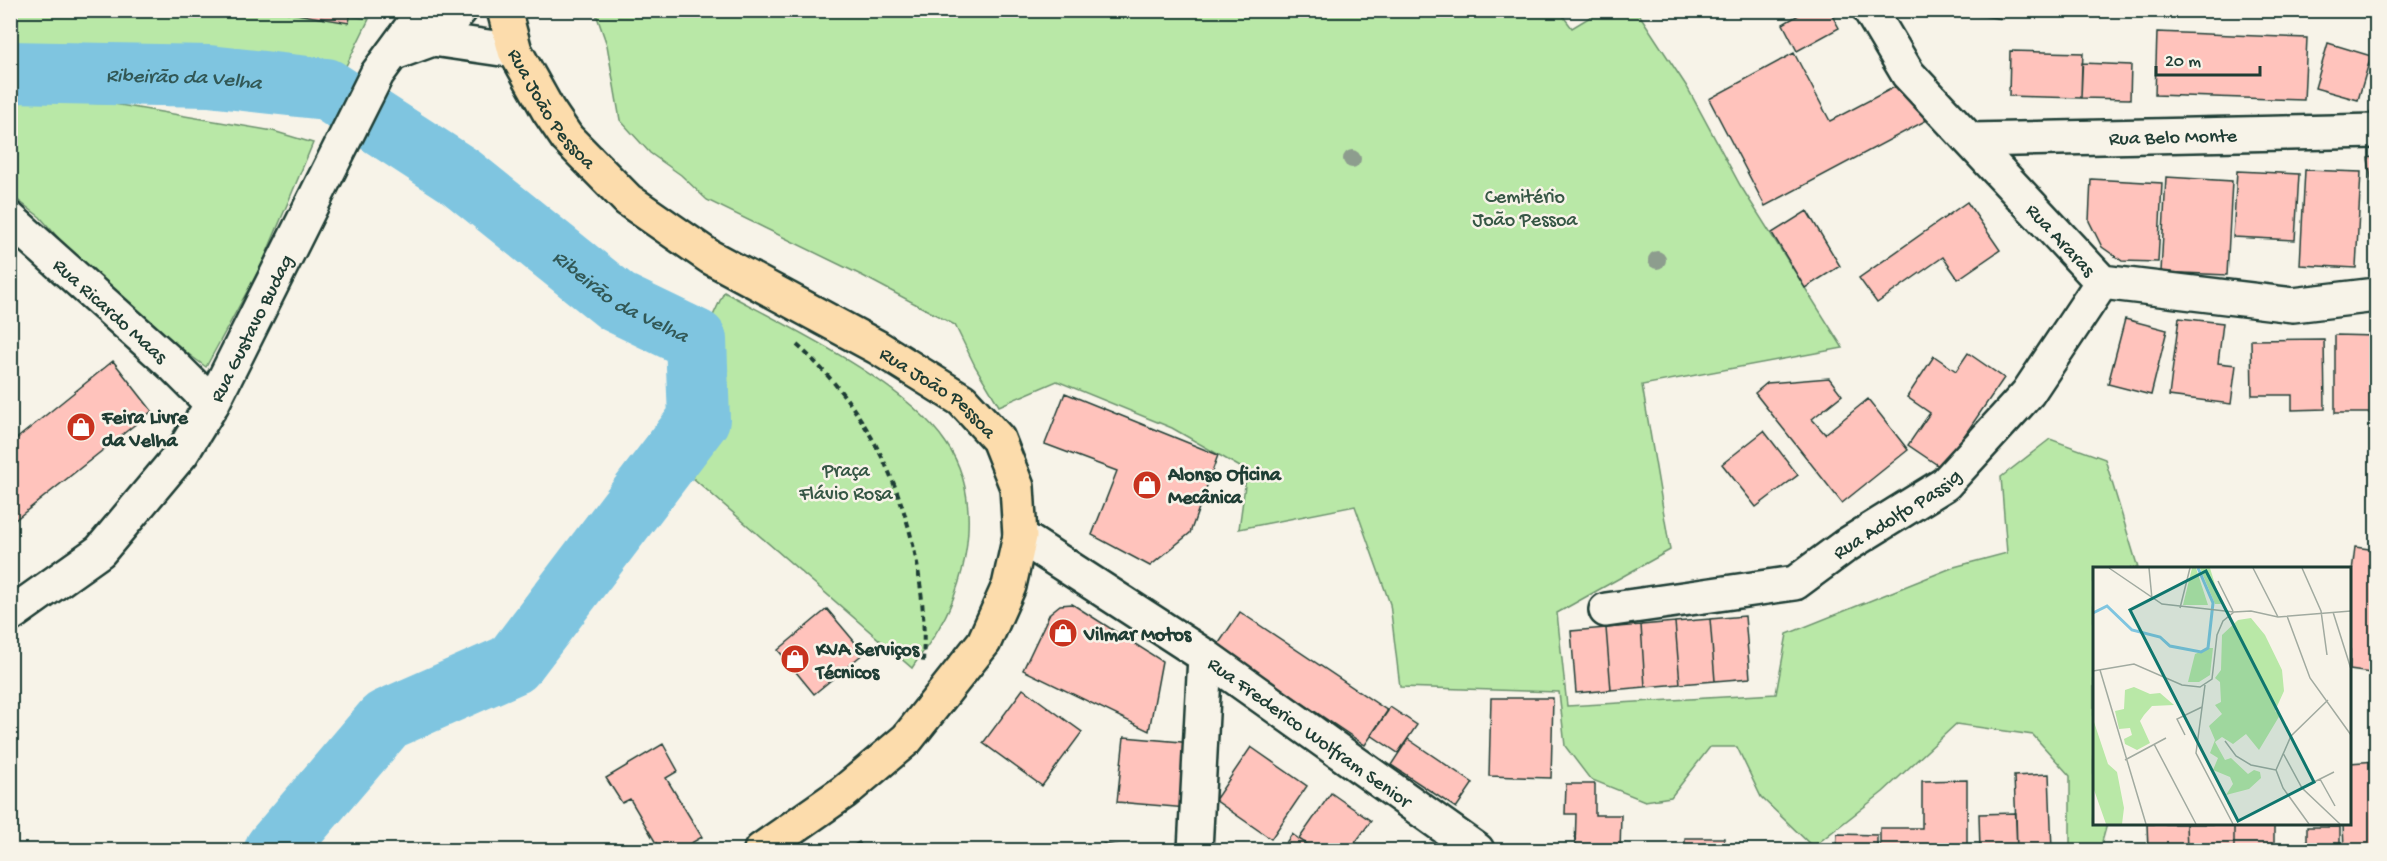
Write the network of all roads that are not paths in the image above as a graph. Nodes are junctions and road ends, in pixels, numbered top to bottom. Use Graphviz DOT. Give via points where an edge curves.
graph roads {
  1 [pos="460,10"];
  2 [pos="480,10"];
  3 [pos="1870,10"];
  4 [pos="427,21"];
  5 [pos="509,31"];
  6 [pos="2376,131"];
  7 [pos="1971,140"];
  8 [pos="10,219"];
  9 [pos="2102,282"];
  10 [pos="2376,295"];
  11 [pos="212,404"];
  12 [pos="1020,536"];
  13 [pos="1606,610"];
  14 [pos="10,615"];
  15 [pos="1205,656"];
  16 [pos="761,850"];
  17 [pos="1195,850"];
  18 [pos="1477,850"];
  1 -- 4 [label="street, Rua Gustavo Budag"];
  2 -- 5 [label="street"];
  3 -- 7 [label="street, Rua Araras" via="1908,74"];
  4 -- 5 [label="street"];
  4 -- 11 [label="street, Rua Gustavo Budag" via="384,64 327,169"];
  5 -- 12 [label="main road, Rua João Pessoa" via="548,110 567,138 628,200 710,257 877,348 962,400 998,439 1017,487"];
  6 -- 7 [label="street, Rua Belo Monte"];
  7 -- 9 [label="street, Rua Araras"];
  8 -- 11 [label="street, Rua Ricardo Maas"];
  9 -- 10 [label="street, Rua Araras" via="2293,305"];
  9 -- 13 [label="street, Rua Adolfo Passig" via="2028,393 1945,484 1845,546 1795,583"];
  11 -- 14 [label="street, Rua Gustavo Budag" via="182,453 100,551"];
  12 -- 15 [label="street, Rua Frederico Wolfram Senior"];
  12 -- 16 [label="main road, Rua João Pessoa" via="1009,586 984,642 907,739 844,792"];
  15 -- 17 [label="street"];
  15 -- 18 [label="street, Rua Frederico Wolfram Senior"];
}
